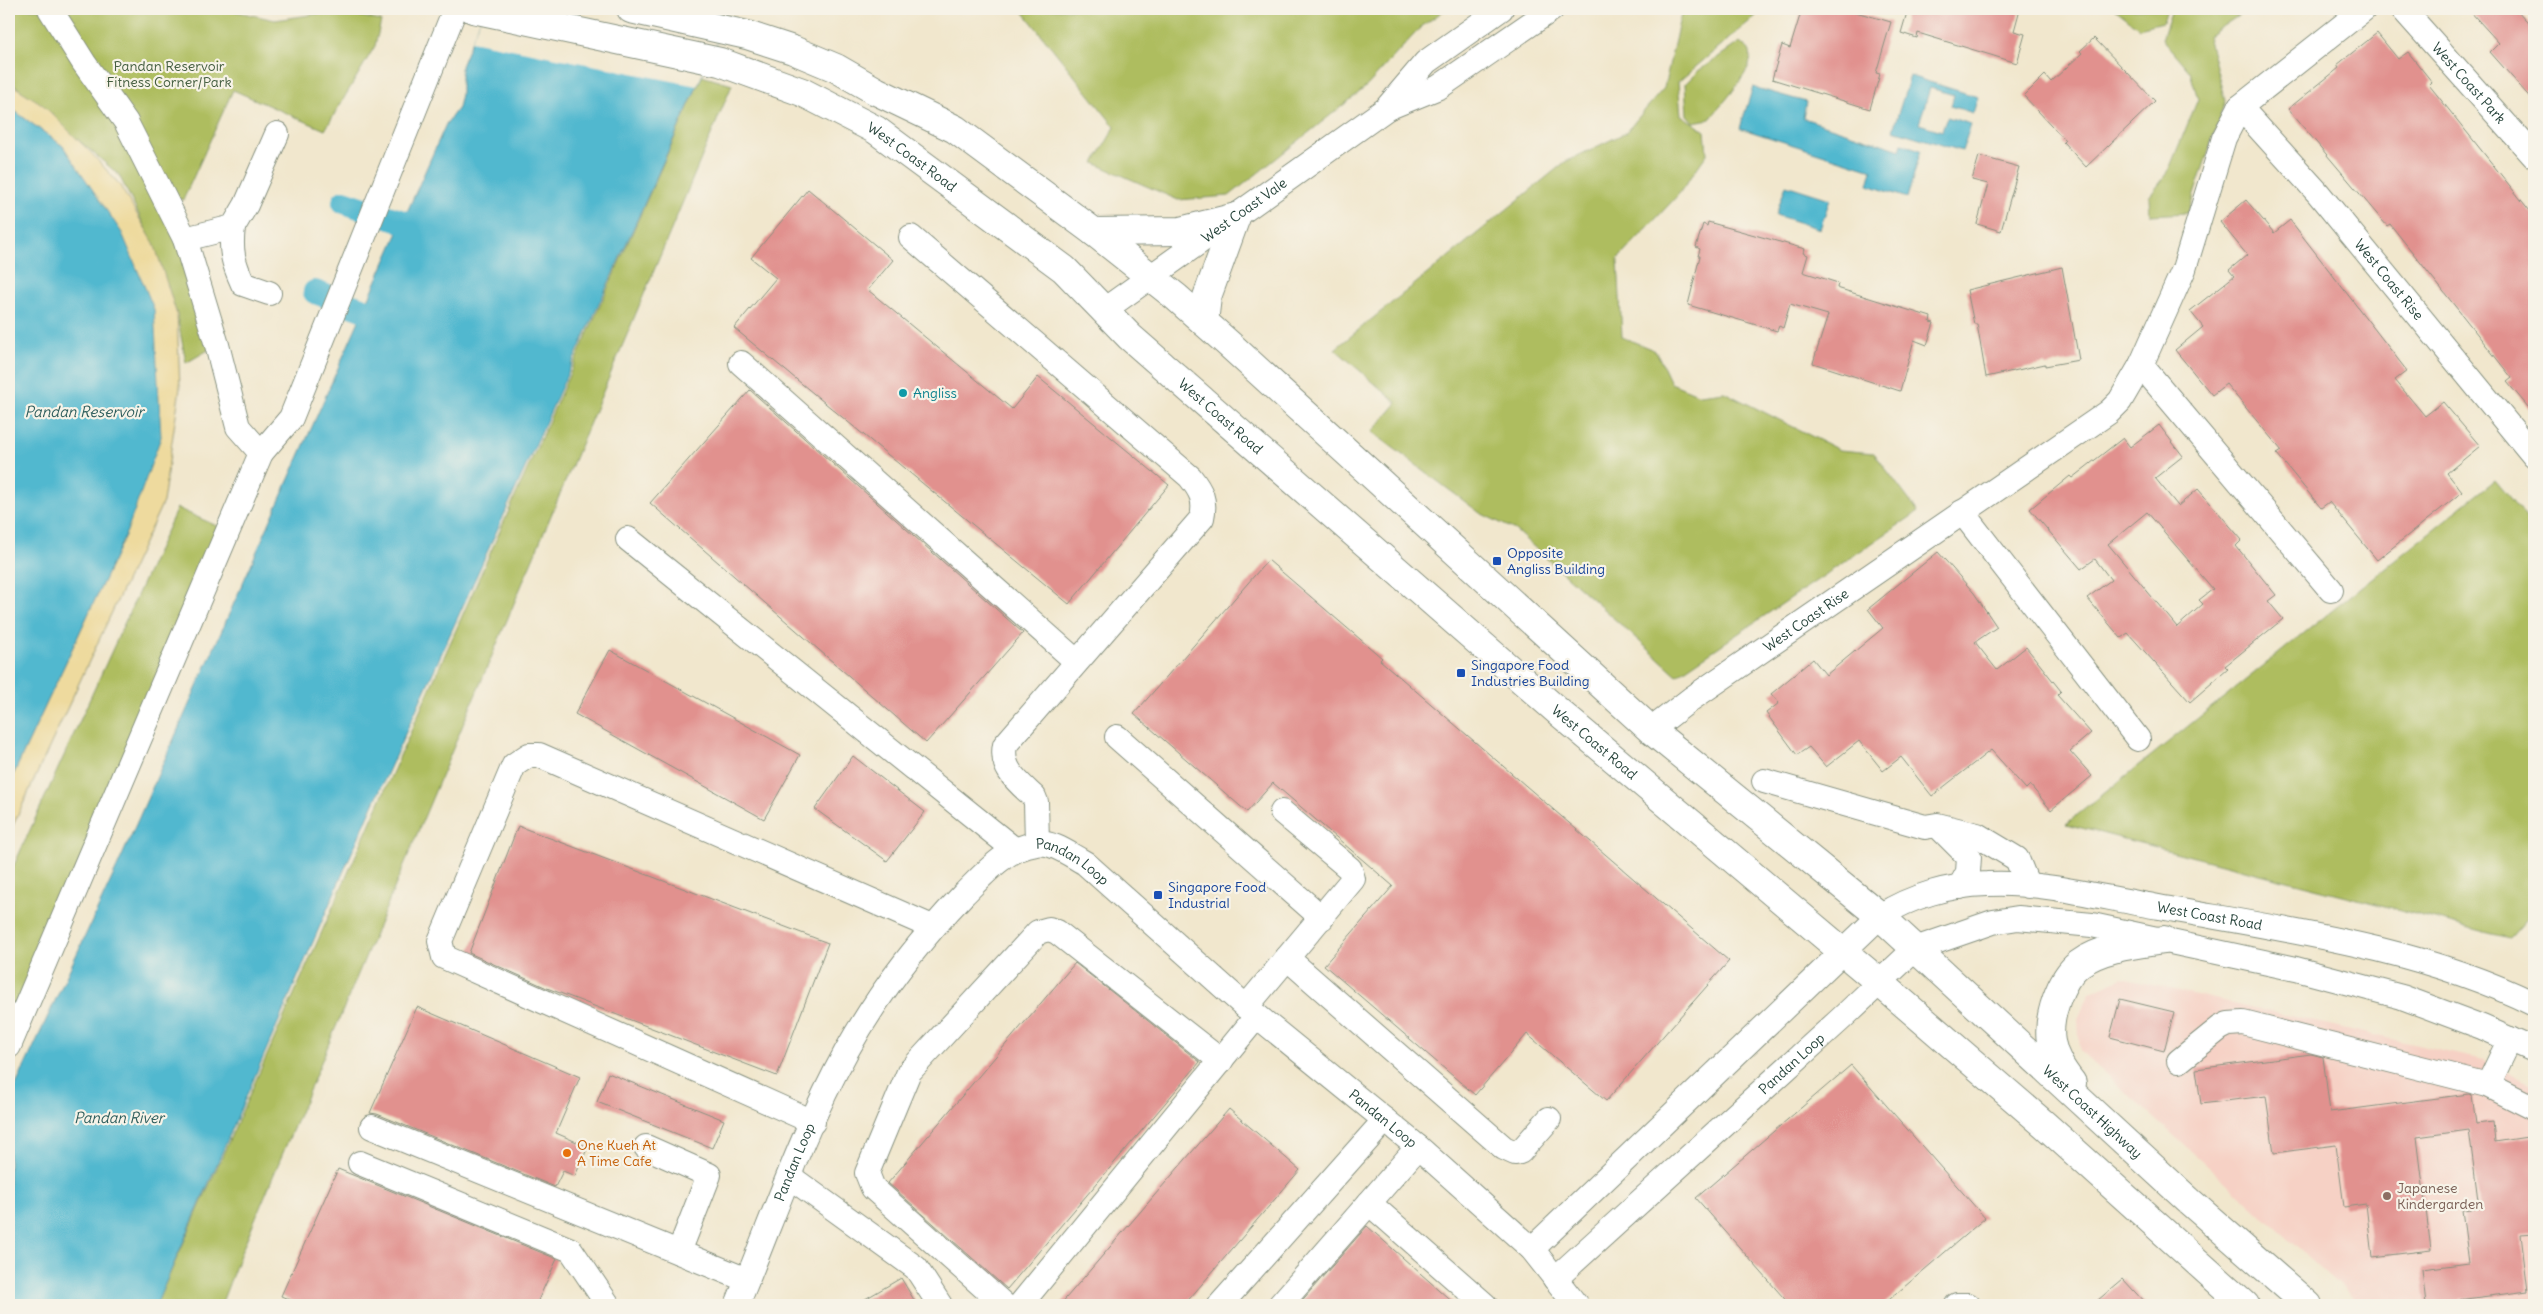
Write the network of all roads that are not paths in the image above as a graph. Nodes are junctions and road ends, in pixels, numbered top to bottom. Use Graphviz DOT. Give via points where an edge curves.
graph roads {
  1 [pos="50,9"];
  2 [pos="455,9"];
  3 [pos="475,9"];
  4 [pos="631,9"];
  5 [pos="1501,9"];
  6 [pos="1552,9"];
  7 [pos="2364,9"];
  8 [pos="2403,9"];
  9 [pos="2240,107"];
  10 [pos="1386,109"];
  11 [pos="277,134"];
  12 [pos="2534,156"];
  13 [pos="1236,217"];
  14 [pos="233,227"];
  15 [pos="1094,232"];
  16 [pos="911,237"];
  17 [pos="185,239"];
  18 [pos="1150,278"];
  19 [pos="269,293"];
  20 [pos="1104,310"];
  21 [pos="1204,322"];
  22 [pos="741,363"];
  23 [pos="2141,365"];
  24 [pos="261,453"];
  25 [pos="2534,456"];
  26 [pos="1962,512"];
  27 [pos="628,539"];
  28 [pos="2331,590"];
  29 [pos="1076,661"];
  30 [pos="1651,730"];
  31 [pos="1117,737"];
  32 [pos="2138,739"];
  33 [pos="1764,781"];
  34 [pos="1282,812"];
  35 [pos="1937,825"];
  36 [pos="1026,846"];
  37 [pos="1960,886"];
  38 [pos="2028,886"];
  39 [pos="1880,916"];
  40 [pos="1322,918"];
  41 [pos="932,927"];
  42 [pos="2164,940"];
  43 [pos="1915,949"];
  44 [pos="1844,953"];
  45 [pos="1287,958"];
  46 [pos="1879,982"];
  47 [pos="2534,1004"];
  48 [pos="1251,1012"];
  49 [pos="2510,1039"];
  50 [pos="9,1046"];
  51 [pos="2534,1050"];
  52 [pos="1221,1061"];
  53 [pos="2179,1061"];
  54 [pos="2488,1085"];
  55 [pos="2534,1108"];
  56 [pos="2092,1112"];
  57 [pos="1549,1119"];
  58 [pos="1385,1120"];
  59 [pos="813,1122"];
  60 [pos="372,1127"];
  61 [pos="646,1147"];
  62 [pos="1418,1147"];
  63 [pos="360,1162"];
  64 [pos="790,1177"];
  65 [pos="1369,1203"];
  66 [pos="1532,1249"];
  67 [pos="678,1252"];
  68 [pos="1555,1279"];
  69 [pos="747,1280"];
  70 [pos="608,1305"];
  71 [pos="737,1305"];
  72 [pos="940,1305"];
  73 [pos="1004,1305"];
  74 [pos="1020,1305"];
  75 [pos="1220,1305"];
  76 [pos="1280,1305"];
  77 [pos="1485,1305"];
  78 [pos="1576,1305"];
  79 [pos="1956,1305"];
  80 [pos="1968,1305"];
  81 [pos="2244,1305"];
  82 [pos="2308,1305"];
  1 -- 17 [label="street" via="126,122"];
  2 -- 24 [label="street" via="291,418"];
  3 -- 20 [label="main road, West Coast Road" via="720,62 802,92 876,130 1064,269"];
  4 -- 15 [label="main road" via="733,32 793,50 836,68 955,129"];
  5 -- 10 [label="street, West Coast Vale" via="1426,62"];
  6 -- 10 [label="street, West Coast Vale" via="1439,87"];
  7 -- 9 [label="street, West Coast Rise"];
  8 -- 12 [label="street, West Coast Park"];
  9 -- 23 [label="street, West Coast Rise" via="2224,138 2184,269"];
  9 -- 25 [label="street, West Coast Rise" via="2318,193"];
  10 -- 13 [label="street, West Coast Vale"];
  11 -- 14 [label="street"];
  13 -- 15 [label="main road" via="1180,231"];
  13 -- 18 [label="street, West Coast Vale"];
  13 -- 21 [label="main road" via="1207,297"];
  14 -- 17 [label="street"];
  14 -- 19 [label="street" via="230,247 243,284"];
  15 -- 18 [label="main road"];
  16 -- 29 [label="street" via="1190,477 1202,494 1205,504 1202,518"];
  17 -- 24 [label="street" via="238,427"];
  18 -- 20 [label="street, West Coast Vale"];
  18 -- 21 [label="main road"];
  20 -- 44 [label="main road, West Coast Road" via="1130,337 1554,708"];
  21 -- 30 [label="main road"];
  22 -- 29 [label="street"];
  23 -- 26 [label="street, West Coast Rise" via="2120,401 2109,412"];
  23 -- 28 [label="street"];
  24 -- 50 [label="street"];
  26 -- 30 [label="street, West Coast Rise"];
  26 -- 32 [label="street"];
  27 -- 36 [label="street"];
  29 -- 36 [label="street" via="1005,745 1003,752 1008,773 1036,802"];
  30 -- 39 [label="main road"];
  31 -- 40 [label="street"];
  33 -- 35 [label="street" via="1925,827"];
  34 -- 40 [label="street" via="1353,874 1350,884"];
  35 -- 37 [label="street" via="1970,857 1968,872"];
  35 -- 38 [label="street" via="1977,835 2017,859"];
  36 -- 41 [label="street, Pandan Loop" via="991,867"];
  36 -- 48 [label="street, Pandan Loop" via="1055,846 1085,863"];
  37 -- 38 [label="street, West Coast Road"];
  37 -- 39 [label="street, West Coast Road" via="1898,904"];
  38 -- 47 [label="street, West Coast Road" via="2300,932 2409,958 2470,977"];
  39 -- 43 [label="main road, West Coast Highway"];
  39 -- 44 [label="street, West Coast Road"];
  40 -- 45 [label="street"];
  41 -- 59 [label="street, Pandan Loop" via="893,977 846,1052"];
  41 -- 59 [label="street" via="539,756 529,756 514,765 440,941 444,957"];
  42 -- 43 [label="street" via="2092,924 2018,918 1993,922"];
  42 -- 49 [label="street" via="2296,969 2402,997"];
  42 -- 56 [label="main road" via="2099,954 2080,964 2066,978 2052,1021 2051,1041 2057,1063"];
  43 -- 46 [label="street, Pandan Loop"];
  43 -- 56 [label="main road, West Coast Highway"];
  44 -- 46 [label="main road"];
  44 -- 66 [label="street"];
  45 -- 48 [label="street"];
  45 -- 57 [label="street" via="1504,1148 1520,1152"];
  46 -- 68 [label="street, Pandan Loop"];
  46 -- 81 [label="main road" via="2045,1125"];
  48 -- 52 [label="street"];
  48 -- 58 [label="street, Pandan Loop"];
  49 -- 51 [label="street"];
  49 -- 54 [label="street"];
  52 -- 73 [label="street" via="1049,928 1038,932 909,1072 867,1173 869,1182"];
  52 -- 74 [label="street"];
  53 -- 54 [label="street" via="2220,1028 2243,1023"];
  54 -- 55 [label="street"];
  56 -- 82 [label="main road, West Coast Highway"];
  58 -- 62 [label="street, Pandan Loop"];
  58 -- 75 [label="street"];
  59 -- 64 [label="street, Pandan Loop"];
  60 -- 67 [label="street"];
  61 -- 67 [label="street" via="709,1175"];
  62 -- 65 [label="street"];
  62 -- 66 [label="street, Pandan Loop"];
  63 -- 70 [label="street" via="571,1250"];
  64 -- 69 [label="street, Pandan Loop"];
  64 -- 72 [label="street" via="916,1268"];
  65 -- 76 [label="street"];
  65 -- 77 [label="street"];
  66 -- 68 [label="street, Pandan Loop"];
  67 -- 69 [label="street"];
  68 -- 78 [label="street, Pandan Loop"];
  69 -- 71 [label="street, Pandan Loop"];
  79 -- 80 [label="street"];
}
